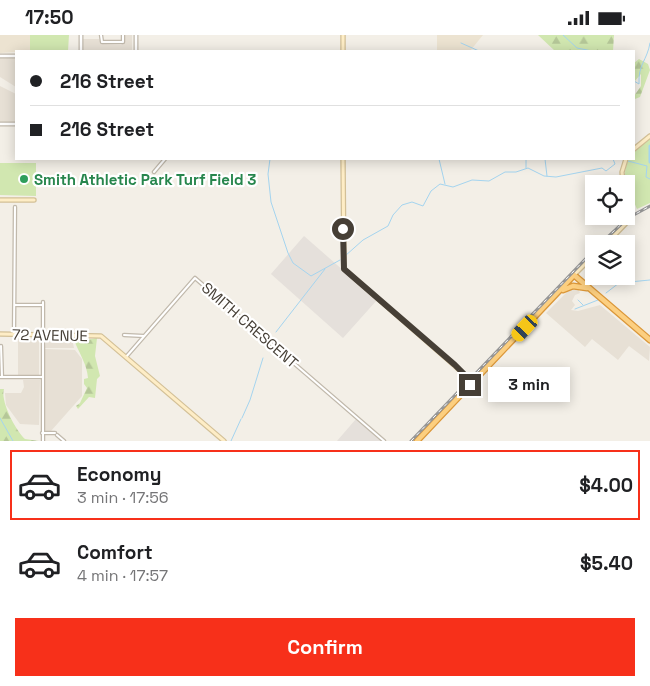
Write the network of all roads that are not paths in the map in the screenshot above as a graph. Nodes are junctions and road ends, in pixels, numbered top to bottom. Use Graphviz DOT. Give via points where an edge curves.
graph roads {
  1 [pos="81,35"];
  2 [pos="101,35"];
  3 [pos="123,35"];
  4 [pos="136,35"];
  5 [pos="342,35"];
  6 [pos="82,50"];
  7 [pos="136,50"];
  8 [pos="343,50"];
  9 [pos="0,55"];
  10 [pos="15,56"];
  11 [pos="0,124"];
  12 [pos="15,124"];
  13 [pos="650,136"];
  14 [pos="635,148"];
  15 [pos="165,160"];
  16 [pos="343,160"];
  17 [pos="626,160"];
  18 [pos="154,172"];
  19 [pos="622,175"];
  20 [pos="0,201"];
  21 [pos="34,201"];
  22 [pos="15,207"];
  23 [pos="624,225"];
  24 [pos="615,235"];
  25 [pos="585,264"];
  26 [pos="574,275"];
  27 [pos="558,293"];
  28 [pos="596,293"];
  29 [pos="15,305"];
  30 [pos="0,334"];
  31 [pos="14,334"];
  32 [pos="43,335"];
  33 [pos="124,335"];
  34 [pos="144,335"];
  35 [pos="650,340"];
  36 [pos="1,346"];
  37 [pos="505,349"];
  38 [pos="0,357"];
  39 [pos="126,357"];
  40 [pos="455,365"];
  41 [pos="483,371"];
  42 [pos="469,376"];
  43 [pos="1,377"];
  44 [pos="42,377"];
  45 [pos="471,384"];
  46 [pos="42,433"];
  47 [pos="43,441"];
  48 [pos="64,441"];
  49 [pos="224,441"];
  50 [pos="384,441"];
  51 [pos="417,441"];
  1 -- 6 [label="street"];
  2 -- 3 [label="street" via="102,42 122,43"];
  4 -- 7 [label="street"];
  5 -- 8 [label="main road"];
  9 -- 10 [label="street"];
  11 -- 12 [label="street"];
  13 -- 14 [label="main road"];
  15 -- 18 [label="street"];
  16 -- 40 [label="main road" via="344,269"];
  17 -- 19 [label="main road"];
  20 -- 21 [label="main road"];
  22 -- 29 [label="street"];
  23 -- 24 [label="main road"];
  25 -- 26 [label="main road"];
  26 -- 27 [label="highway"];
  26 -- 28 [label="highway"];
  27 -- 28 [label="highway" via="578,285"];
  27 -- 37 [label="highway"];
  28 -- 35 [label="highway"];
  29 -- 31 [label="street"];
  29 -- 32 [label="street" via="43,304"];
  30 -- 31 [label="main road, 72 AVENUE"];
  31 -- 32 [label="main road, 72 AVENUE"];
  32 -- 39 [label="main road, 72 AVENUE" via="100,336"];
  32 -- 44 [label="street"];
  33 -- 34 [label="street"];
  34 -- 39 [label="street, SMITH CRESCENT"];
  34 -- 50 [label="street, SMITH CRESCENT" via="195,278"];
  36 -- 38 [label="street"];
  37 -- 41 [label="highway"];
  37 -- 45 [label="highway"];
  38 -- 43 [label="street"];
  39 -- 49 [label="main road"];
  40 -- 42 [label="main road"];
  40 -- 45 [label="main road"];
  41 -- 42 [label="highway" via="474,377"];
  41 -- 45 [label="highway"];
  42 -- 45 [label="main road"];
  43 -- 44 [label="street"];
  44 -- 46 [label="street"];
  45 -- 51 [label="highway"];
  46 -- 47 [label="street"];
  46 -- 48 [label="street" via="56,434"];
}
